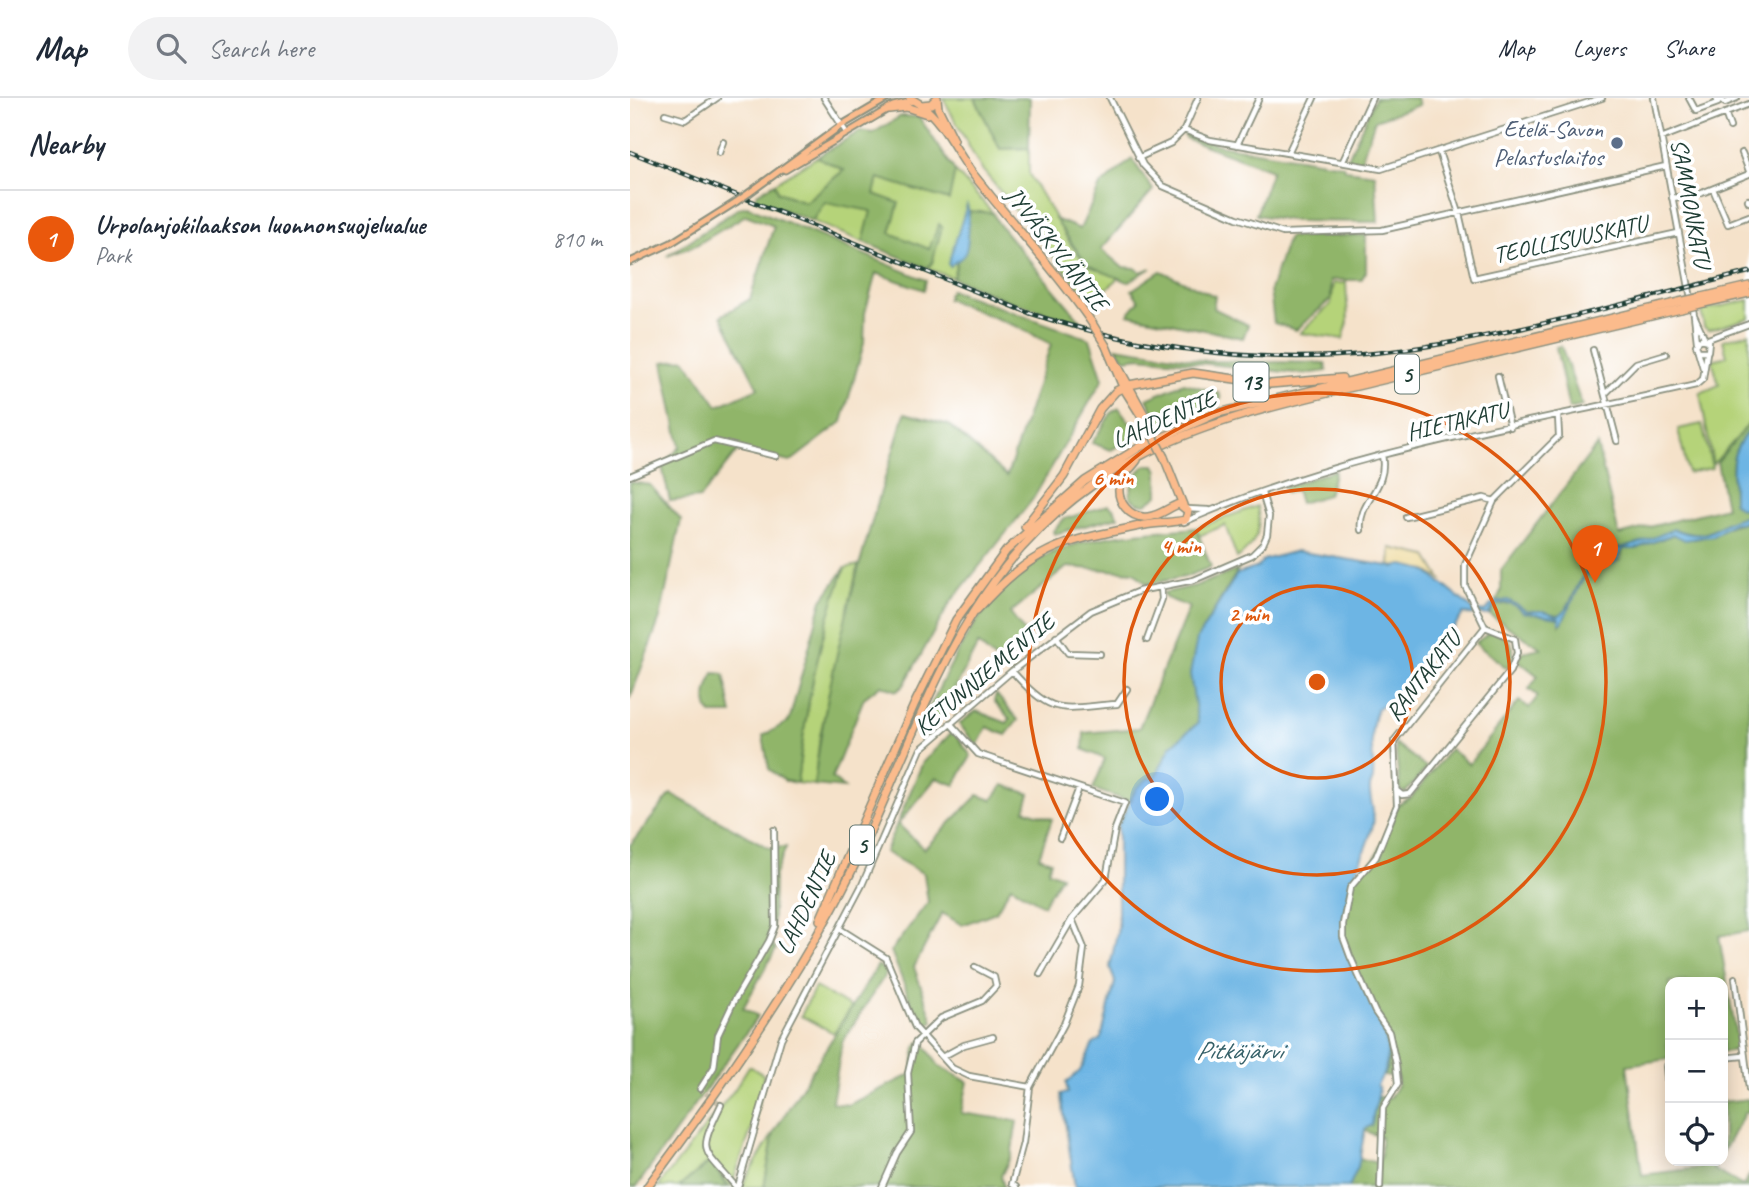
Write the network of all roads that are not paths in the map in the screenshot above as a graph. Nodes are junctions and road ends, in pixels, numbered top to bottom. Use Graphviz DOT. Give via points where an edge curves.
graph roads {
  1 [pos="718,98"];
  2 [pos="824,98"];
  3 [pos="888,98"];
  4 [pos="937,98"];
  5 [pos="1110,98"];
  6 [pos="1198,98"];
  7 [pos="1259,98"];
  8 [pos="1314,98"];
  9 [pos="1372,98"];
  10 [pos="1602,98"];
  11 [pos="1654,98"];
  12 [pos="1689,98"];
  13 [pos="1718,98"];
  14 [pos="1737,98"];
  15 [pos="911,100"];
  16 [pos="1749,104"];
  17 [pos="921,105"];
  18 [pos="889,109"];
  19 [pos="1724,113"];
  20 [pos="665,114"];
  21 [pos="941,126"];
  22 [pos="1730,127"];
  23 [pos="844,128"];
  24 [pos="1184,130"];
  25 [pos="1661,138"];
  26 [pos="723,142"];
  27 [pos="1237,145"];
  28 [pos="1439,152"];
  29 [pos="719,153"];
  30 [pos="1288,153"];
  31 [pos="1742,153"];
  32 [pos="1138,158"];
  33 [pos="1343,162"];
  34 [pos="1666,166"];
  35 [pos="1749,172"];
  36 [pos="975,177"];
  37 [pos="1713,188"];
  38 [pos="1672,198"];
  39 [pos="1459,213"];
  40 [pos="1749,216"];
  41 [pos="1678,233"];
  42 [pos="630,262"];
  43 [pos="1749,286"];
  44 [pos="1749,293"];
  45 [pos="1703,300"];
  46 [pos="1680,305"];
  47 [pos="1694,315"];
  48 [pos="1749,324"];
  49 [pos="1722,334"];
  50 [pos="1706,339"];
  51 [pos="1696,342"];
  52 [pos="1711,347"];
  53 [pos="1593,350"];
  54 [pos="1698,351"];
  55 [pos="1707,353"];
  56 [pos="1666,354"];
  57 [pos="1703,368"];
  58 [pos="1374,374"];
  59 [pos="1498,376"];
  60 [pos="1126,386"];
  61 [pos="1605,394"];
  62 [pos="1608,405"];
  63 [pos="1558,416"];
  64 [pos="1510,427"];
  65 [pos="1617,441"];
  66 [pos="1382,455"];
  67 [pos="776,456"];
  68 [pos="1139,456"];
  69 [pos="630,476"];
  70 [pos="1174,484"];
  71 [pos="1262,493"];
  72 [pos="1494,501"];
  73 [pos="1184,506"];
  74 [pos="1172,507"];
  75 [pos="1210,510"];
  76 [pos="1406,517"];
  77 [pos="1180,523"];
  78 [pos="1361,530"];
  79 [pos="1006,551"];
  80 [pos="1161,587"];
  81 [pos="963,626"];
  82 [pos="1485,627"];
  83 [pos="1056,636"];
  84 [pos="1147,640"];
  85 [pos="1100,654"];
  86 [pos="1012,671"];
  87 [pos="1127,689"];
  88 [pos="950,723"];
  89 [pos="1079,788"];
  90 [pos="1396,790"];
  91 [pos="774,830"];
  92 [pos="1060,838"];
  93 [pos="1072,919"];
  94 [pos="840,929"];
  95 [pos="975,967"];
  96 [pos="1040,974"];
  97 [pos="792,977"];
  98 [pos="1735,978"];
  99 [pos="922,1035"];
  100 [pos="993,1037"];
  101 [pos="1743,1056"];
  102 [pos="942,1057"];
  103 [pos="1728,1058"];
  104 [pos="1030,1087"];
  105 [pos="700,1088"];
  106 [pos="1749,1089"];
  107 [pos="721,1105"];
  108 [pos="647,1187"];
  109 [pos="737,1187"];
  110 [pos="883,1187"];
  111 [pos="1016,1187"];
  112 [pos="1380,1187"];
  1 -- 20 [label="street" via="685,120"];
  2 -- 23 [label="street"];
  3 -- 23 [label="main road"];
  4 -- 17 [label="highway"];
  4 -- 36 [label="highway, JYVÄSKYLÄNTIE" via="943,119"];
  5 -- 32 [label="street"];
  6 -- 24 [label="street"];
  7 -- 27 [label="street"];
  8 -- 30 [label="street"];
  9 -- 33 [label="street"];
  10 -- 28 [label="street"];
  11 -- 25 [label="street, SAMMONKATU"];
  12 -- 13 [label="street" via="1696,111 1718,103"];
  13 -- 14 [label="street" via="1725,103"];
  15 -- 17 [label="highway, JYVÄSKYLÄNTIE"];
  15 -- 18 [label="main road"];
  16 -- 19 [label="street"];
  17 -- 21 [label="highway, JYVÄSKYLÄNTIE"];
  18 -- 21 [label="highway" via="919,110"];
  18 -- 23 [label="main road"];
  19 -- 22 [label="street"];
  19 -- 25 [label="street"];
  21 -- 36 [label="highway, JYVÄSKYLÄNTIE"];
  23 -- 42 [label="main road, bridge" via="671,243"];
  24 -- 27 [label="street"];
  24 -- 32 [label="street" via="1171,143"];
  25 -- 34 [label="street, SAMMONKATU"];
  26 -- 29 [label="street"];
  27 -- 30 [label="street"];
  28 -- 33 [label="street" via="1381,169"];
  28 -- 39 [label="street, TEOLLISUUSKATU"];
  30 -- 33 [label="street"];
  31 -- 35 [label="street"];
  32 -- 39 [label="street" via="1163,186 1275,232 1382,230"];
  34 -- 38 [label="street, SAMMONKATU"];
  34 -- 39 [label="street"];
  35 -- 37 [label="street"];
  36 -- 60 [label="highway, JYVÄSKYLÄNTIE, bridge" via="1092,323"];
  37 -- 38 [label="street"];
  37 -- 40 [label="street" via="1728,224"];
  38 -- 41 [label="street, SAMMONKATU"];
  39 -- 41 [label="street, TEOLLISUUSKATU" via="1474,278"];
  41 -- 47 [label="street, SAMMONKATU"];
  43 -- 45 [label="highway, LAHDENTIE / 5"];
  44 -- 45 [label="highway, LAHDENTIE / 5"];
  45 -- 46 [label="highway, LAHDENTIE / 5, bridge"];
  46 -- 58 [label="highway, LAHDENTIE / 5"];
  46 -- 68 [label="highway, LAHDENTIE / 5" via="1280,405 1210,426"];
  47 -- 50 [label="street, SAMMONKATU"];
  47 -- 51 [label="street, SAMMONKATU"];
  48 -- 49 [label="street"];
  49 -- 50 [label="street"];
  49 -- 52 [label="street"];
  50 -- 51 [label="street"];
  50 -- 52 [label="street, SAMMONKATU"];
  51 -- 54 [label="street, SAMMONKATU"];
  52 -- 55 [label="street"];
  53 -- 61 [label="street"];
  54 -- 55 [label="street"];
  54 -- 57 [label="street"];
  55 -- 57 [label="street"];
  56 -- 61 [label="street" via="1636,363"];
  57 -- 62 [label="street, HIETAKATU" via="1703,379 1696,385"];
  58 -- 60 [label="highway, 13" via="1287,385 1181,373"];
  58 -- 79 [label="highway, LAHDENTIE / 5" via="1245,405 1173,431 1085,481"];
  59 -- 64 [label="street"];
  60 -- 70 [label="highway, JYVÄSKYLÄNTIE, bridge"];
  60 -- 79 [label="highway" via="1100,409 1063,476"];
  61 -- 62 [label="street"];
  62 -- 63 [label="street, HIETAKATU"];
  62 -- 65 [label="street"];
  63 -- 64 [label="street, HIETAKATU"];
  63 -- 72 [label="street" via="1559,436"];
  64 -- 66 [label="street, HIETAKATU"];
  66 -- 71 [label="street, HIETAKATU"];
  66 -- 78 [label="street" via="1384,477 1359,519"];
  67 -- 69 [label="street" via="714,441"];
  68 -- 74 [label="highway" via="1121,482 1122,502 1142,517"];
  68 -- 81 [label="highway, LAHDENTIE / 5" via="1088,489 1034,535"];
  70 -- 73 [label="highway, JYVÄSKYLÄNTIE"];
  70 -- 74 [label="highway, JYVÄSKYLÄNTIE"];
  71 -- 75 [label="street, HIETAKATU"];
  71 -- 80 [label="street, KETUNNIEMENTIE" via="1269,516 1267,535 1252,555 1194,580"];
  72 -- 76 [label="street" via="1484,498"];
  72 -- 82 [label="street" via="1465,565 1465,586"];
  73 -- 74 [label="highway"];
  73 -- 75 [label="street, HIETAKATU"];
  73 -- 77 [label="highway" via="1188,516"];
  74 -- 77 [label="highway" via="1170,519"];
  75 -- 77 [label="street, HIETAKATU"];
  77 -- 81 [label="highway" via="1164,520 1049,549 1008,578"];
  79 -- 97 [label="highway, LAHDENTIE / 5" via="977,587 937,654"];
  80 -- 83 [label="street, KETUNNIEMENTIE" via="1116,600"];
  80 -- 84 [label="street" via="1162,599"];
  81 -- 97 [label="highway, LAHDENTIE / 5" via="834,905"];
  82 -- 90 [label="street, RANTAKATU" via="1394,741"];
  82 -- 90 [label="street" via="1515,639 1517,653 1510,671 1410,794"];
  83 -- 85 [label="street" via="1068,653"];
  83 -- 86 [label="street, KETUNNIEMENTIE"];
  86 -- 87 [label="street" via="1056,708 1117,704"];
  86 -- 88 [label="street, KETUNNIEMENTIE"];
  88 -- 89 [label="street" via="978,754"];
  88 -- 94 [label="street, KETUNNIEMENTIE" via="914,760"];
  89 -- 92 [label="street"];
  89 -- 93 [label="street" via="1125,803 1106,879"];
  90 -- 112 [label="street, RANTAKATU" via="1397,805 1376,857 1350,888 1343,924 1351,957 1389,1032 1396,1064 1398,1084 1384,1108"];
  91 -- 105 [label="street" via="775,926 718,1035 714,1067"];
  93 -- 96 [label="street"];
  93 -- 104 [label="street" via="1084,948 1076,998"];
  94 -- 99 [label="street" via="886,958"];
  94 -- 109 [label="street, KETUNNIEMENTIE" via="781,1039"];
  95 -- 99 [label="street" via="994,977 996,986 982,1001 948,1014"];
  97 -- 108 [label="highway, LAHDENTIE / 5"];
  98 -- 101 [label="street"];
  99 -- 102 [label="street"];
  99 -- 110 [label="street" via="910,1057 911,1132"];
  100 -- 102 [label="street"];
  101 -- 103 [label="street"];
  101 -- 106 [label="street"];
  102 -- 104 [label="street" via="969,1076"];
  104 -- 111 [label="street" via="1023,1144 1012,1176"];
  107 -- 109 [label="street" via="704,1140 706,1152"];
}
